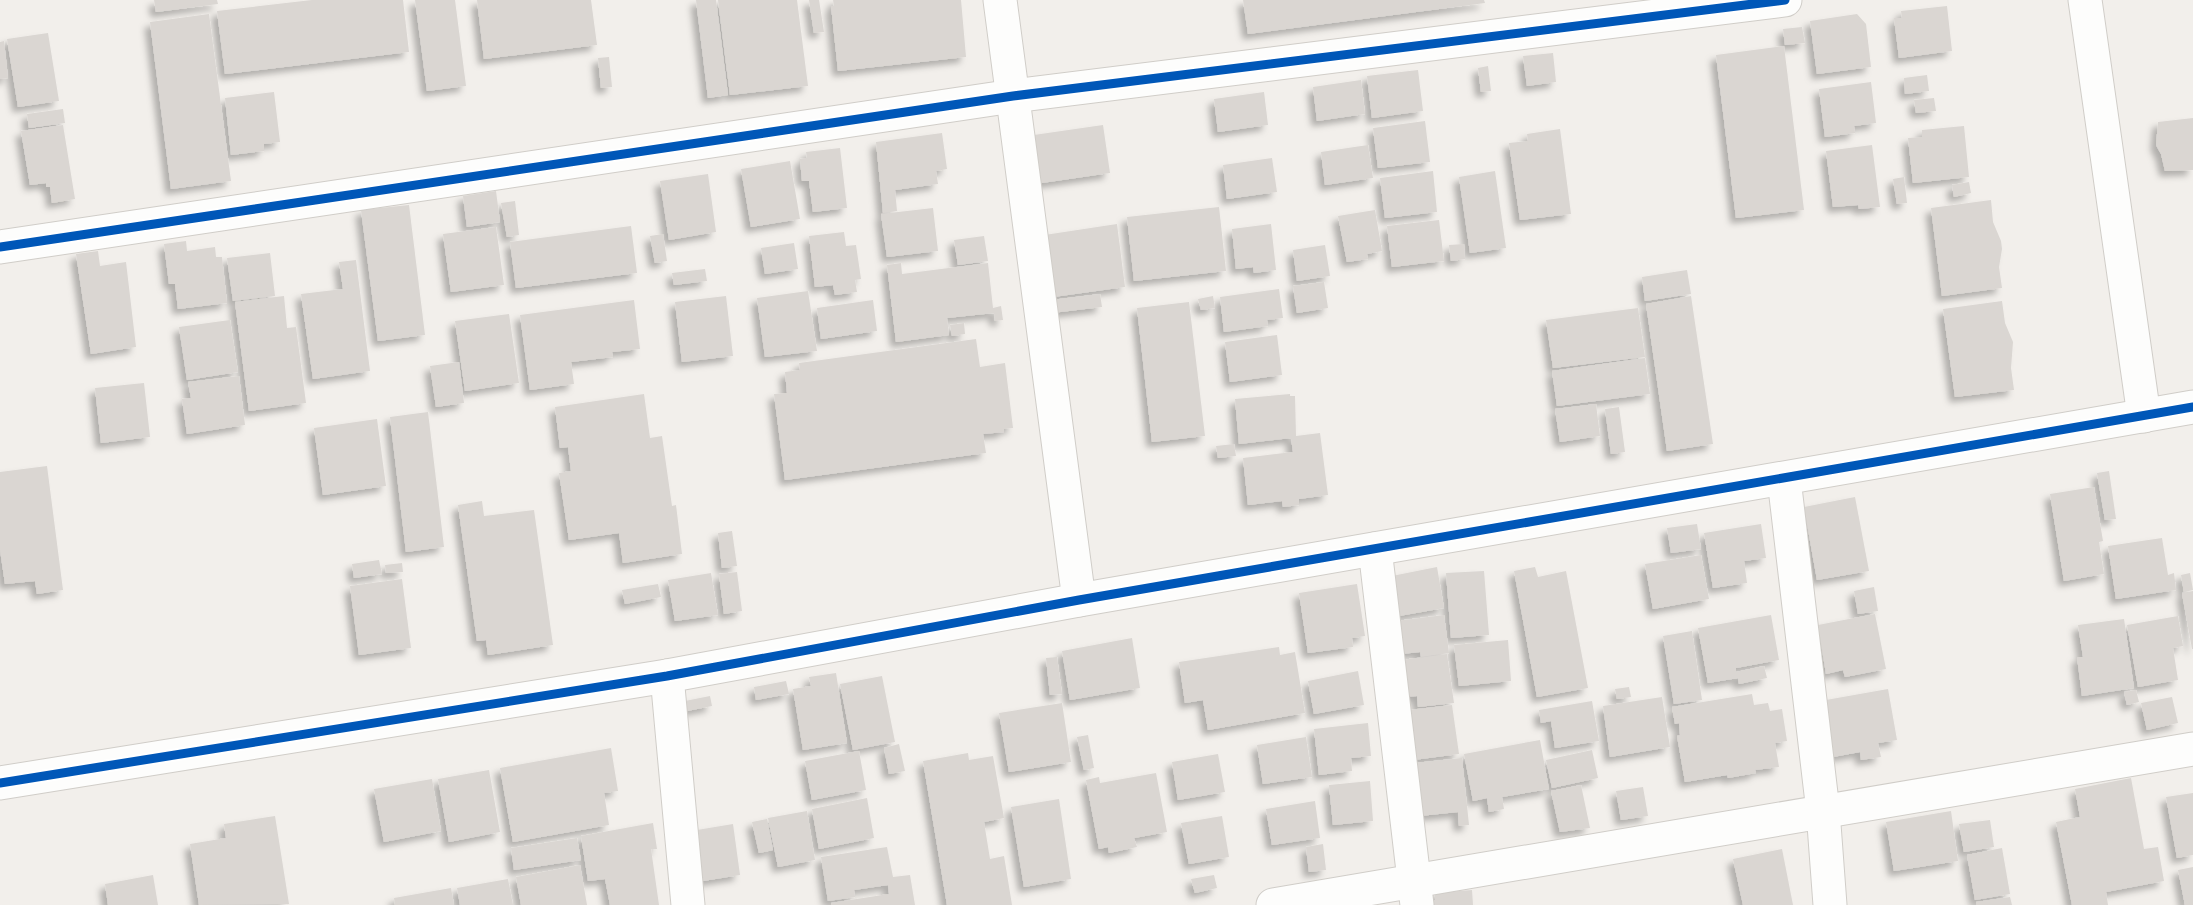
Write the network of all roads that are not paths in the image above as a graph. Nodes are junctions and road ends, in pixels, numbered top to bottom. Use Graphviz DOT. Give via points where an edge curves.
graph roads {
  1 [pos="1000,0"];
  2 [pos="1785,0"];
  3 [pos="2085,0"];
  4 [pos="1014,96"];
  5 [pos="0,247"];
  6 [pos="2193,408"];
  7 [pos="2144,416"];
  8 [pos="1784,479"];
  9 [pos="1375,549"];
  10 [pos="1079,600"];
  11 [pos="667,676"];
  12 [pos="2193,749"];
  13 [pos="0,783"];
  14 [pos="1823,811"];
  15 [pos="1416,892"];
  16 [pos="688,905"];
  17 [pos="1273,905"];
  18 [pos="1830,905"];
  1 -- 4 [label="street"];
  2 -- 4 [label="street"];
  3 -- 7 [label="street"];
  4 -- 5 [label="street"];
  4 -- 10 [label="street"];
  6 -- 7 [label="street"];
  7 -- 8 [label="street"];
  8 -- 9 [label="street"];
  8 -- 14 [label="street"];
  9 -- 10 [label="street"];
  9 -- 15 [label="street"];
  10 -- 11 [label="street"];
  11 -- 13 [label="street"];
  11 -- 16 [label="street"];
  12 -- 14 [label="street"];
  14 -- 15 [label="street"];
  14 -- 18 [label="street"];
  15 -- 17 [label="street"];
}
